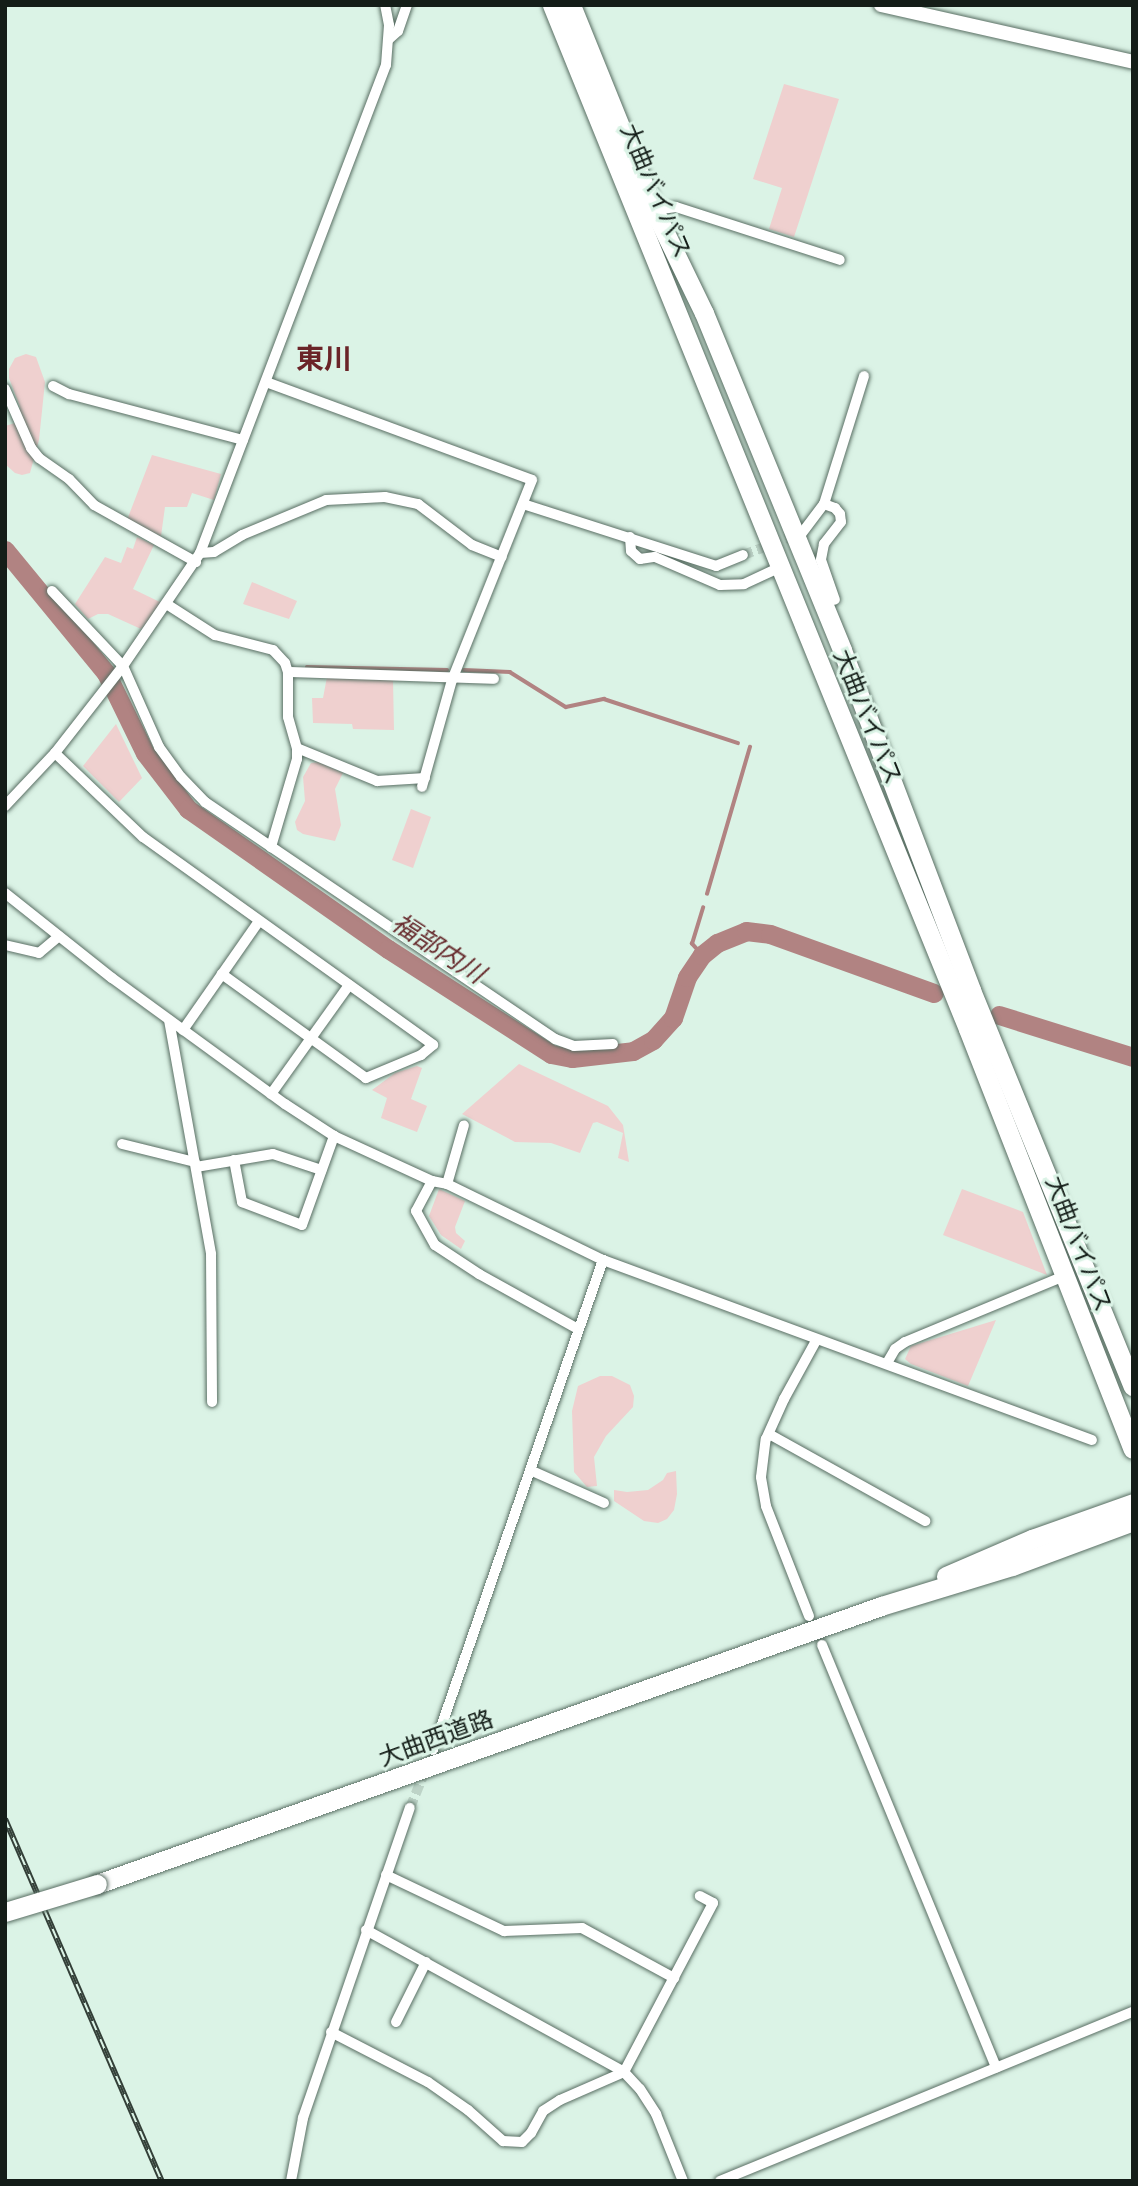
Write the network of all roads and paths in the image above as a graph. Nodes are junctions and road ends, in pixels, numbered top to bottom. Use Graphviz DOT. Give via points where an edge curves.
graph roads {
  1 [pos="385,5"];
  2 [pos="407,5"];
  3 [pos="552,5"];
  4 [pos="571,5"];
  5 [pos="881,5"];
  6 [pos="925,10"];
  7 [pos="389,39"];
  8 [pos="1133,62"];
  9 [pos="654,210"];
  10 [pos="840,260"];
  11 [pos="864,376"];
  12 [pos="266,382"];
  13 [pos="54,386"];
  14 [pos="5,389"];
  15 [pos="243,440"];
  16 [pos="523,504"];
  17 [pos="824,504"];
  18 [pos="802,533"];
  19 [pos="630,537"];
  20 [pos="743,555"];
  21 [pos="198,557"];
  22 [pos="502,557"];
  23 [pos="780,567"];
  24 [pos="52,590"];
  25 [pos="821,598"];
  26 [pos="168,605"];
  27 [pos="120,669"];
  28 [pos="288,672"];
  29 [pos="454,677"];
  30 [pos="494,679"];
  31 [pos="297,748"];
  32 [pos="55,753"];
  33 [pos="5,806"];
  34 [pos="271,847"];
  35 [pos="5,892"];
  36 [pos="259,921"];
  37 [pos="60,936"];
  38 [pos="5,945"];
  39 [pos="222,974"];
  40 [pos="349,985"];
  41 [pos="169,1020"];
  42 [pos="183,1030"];
  43 [pos="311,1038"];
  44 [pos="613,1044"];
  45 [pos="271,1094"];
  46 [pos="464,1125"];
  47 [pos="334,1136"];
  48 [pos="122,1144"];
  49 [pos="234,1160"];
  50 [pos="195,1165"];
  51 [pos="321,1170"];
  52 [pos="432,1181"];
  53 [pos="447,1184"];
  54 [pos="603,1260"];
  55 [pos="1064,1276"];
  56 [pos="578,1329"];
  57 [pos="817,1339"];
  58 [pos="887,1363"];
  59 [pos="1131,1379"];
  60 [pos="212,1402"];
  61 [pos="769,1434"];
  62 [pos="1092,1440"];
  63 [pos="1133,1449"];
  64 [pos="530,1470"];
  65 [pos="604,1503"];
  66 [pos="1133,1503"];
  67 [pos="925,1521"];
  68 [pos="1133,1521"];
  69 [pos="881,1606"];
  70 [pos="809,1616"];
  71 [pos="822,1644"];
  72 [pos="433,1750"];
  73 [pos="410,1808"];
  74 [pos="386,1875"];
  75 [pos="700,1896"];
  76 [pos="5,1912"];
  77 [pos="366,1930"];
  78 [pos="426,1962"];
  79 [pos="674,1978"];
  80 [pos="1133,2012"];
  81 [pos="396,2022"];
  82 [pos="331,2032"];
  83 [pos="996,2068"];
  84 [pos="624,2072"];
  85 [pos="290,2181"];
  86 [pos="683,2181"];
  87 [pos="720,2181"];
  1 -- 7 [label="street"];
  2 -- 7 [label="street"];
  3 -- 23 [label="highway, 大曲バイパス"];
  4 -- 9 [label="highway, 大曲バイパス"];
  5 -- 6 [label="street"];
  6 -- 8 [label="street"];
  7 -- 12 [label="street" via="386,65"];
  9 -- 10 [label="street" via="676,207"];
  9 -- 25 [label="highway, 大曲バイパス" via="704,313"];
  11 -- 17 [label="street"];
  12 -- 15 [label="street"];
  12 -- 16 [label="street" via="532,480"];
  13 -- 15 [label="street" via="69,394"];
  14 -- 21 [label="street" via="39,458 94,505"];
  15 -- 21 [label="street"];
  16 -- 19 [label="street"];
  16 -- 22 [label="street"];
  17 -- 18 [label="street"];
  17 -- 25 [label="street" via="835,508 841,522 824,544 821,560 835,600"];
  19 -- 20 [label="street" via="716,566"];
  19 -- 23 [label="street" via="631,551 640,559 655,557 720,585 744,584"];
  21 -- 22 [label="street" via="326,500 385,497 418,504 472,545"];
  21 -- 26 [label="street"];
  22 -- 29 [label="street"];
  23 -- 55 [label="highway, 大曲バイパス"];
  24 -- 27 [label="street"];
  25 -- 59 [label="highway, 大曲バイパス" via="971,990"];
  26 -- 27 [label="street"];
  26 -- 28 [label="street" via="215,635 274,650"];
  27 -- 32 [label="street"];
  27 -- 34 [label="street" via="150,730 181,777 205,802"];
  28 -- 29 [label="street"];
  28 -- 31 [label="street" via="288,717"];
  29 -- 30 [label="street"];
  29 -- 31 [label="street" via="423,782 377,781"];
  31 -- 34 [label="street"];
  32 -- 33 [label="street"];
  32 -- 36 [label="street" via="143,837"];
  34 -- 44 [label="street" via="555,1039 574,1046"];
  35 -- 37 [label="street"];
  36 -- 39 [label="street"];
  36 -- 40 [label="street"];
  37 -- 38 [label="street" via="39,953"];
  37 -- 41 [label="street"];
  39 -- 42 [label="street"];
  39 -- 43 [label="street"];
  40 -- 43 [label="street"];
  40 -- 43 [label="street" via="433,1045 421,1055 366,1078"];
  41 -- 42 [label="street"];
  41 -- 50 [label="street"];
  42 -- 45 [label="street"];
  43 -- 45 [label="street"];
  45 -- 47 [label="street"];
  46 -- 53 [label="street"];
  47 -- 51 [label="street"];
  47 -- 52 [label="street"];
  48 -- 50 [label="street"];
  49 -- 50 [label="street"];
  49 -- 51 [label="street" via="273,1154"];
  49 -- 51 [label="street" via="242,1202 302,1225"];
  50 -- 60 [label="street" via="212,1264"];
  52 -- 53 [label="street"];
  52 -- 56 [label="street" via="416,1211 435,1245"];
  53 -- 54 [label="street"];
  54 -- 56 [label="street"];
  54 -- 57 [label="street"];
  55 -- 58 [label="street" via="905,1342"];
  55 -- 63 [label="highway, 大曲バイパス"];
  56 -- 64 [label="street"];
  57 -- 58 [label="street"];
  57 -- 61 [label="street"];
  58 -- 62 [label="street"];
  61 -- 67 [label="street"];
  61 -- 70 [label="street" via="761,1477 766,1506"];
  64 -- 65 [label="street"];
  64 -- 72 [label="street"];
  66 -- 69 [label="highway" via="1032,1539"];
  68 -- 69 [label="highway" via="1012,1566"];
  69 -- 76 [label="highway, 大曲西道路, bridge" via="97,1884"];
  71 -- 83 [label="street"];
  73 -- 74 [label="street"];
  74 -- 77 [label="street"];
  74 -- 79 [label="street" via="504,1931 582,1928"];
  75 -- 79 [label="street" via="712,1903"];
  77 -- 78 [label="street"];
  77 -- 82 [label="street"];
  78 -- 81 [label="street"];
  78 -- 84 [label="street"];
  79 -- 84 [label="street"];
  80 -- 83 [label="street"];
  82 -- 84 [label="street" via="428,2082 508,2143 526,2139 540,2114 560,2099"];
  82 -- 85 [label="street" via="303,2118"];
  83 -- 87 [label="street"];
  84 -- 86 [label="street" via="656,2114"];
}
